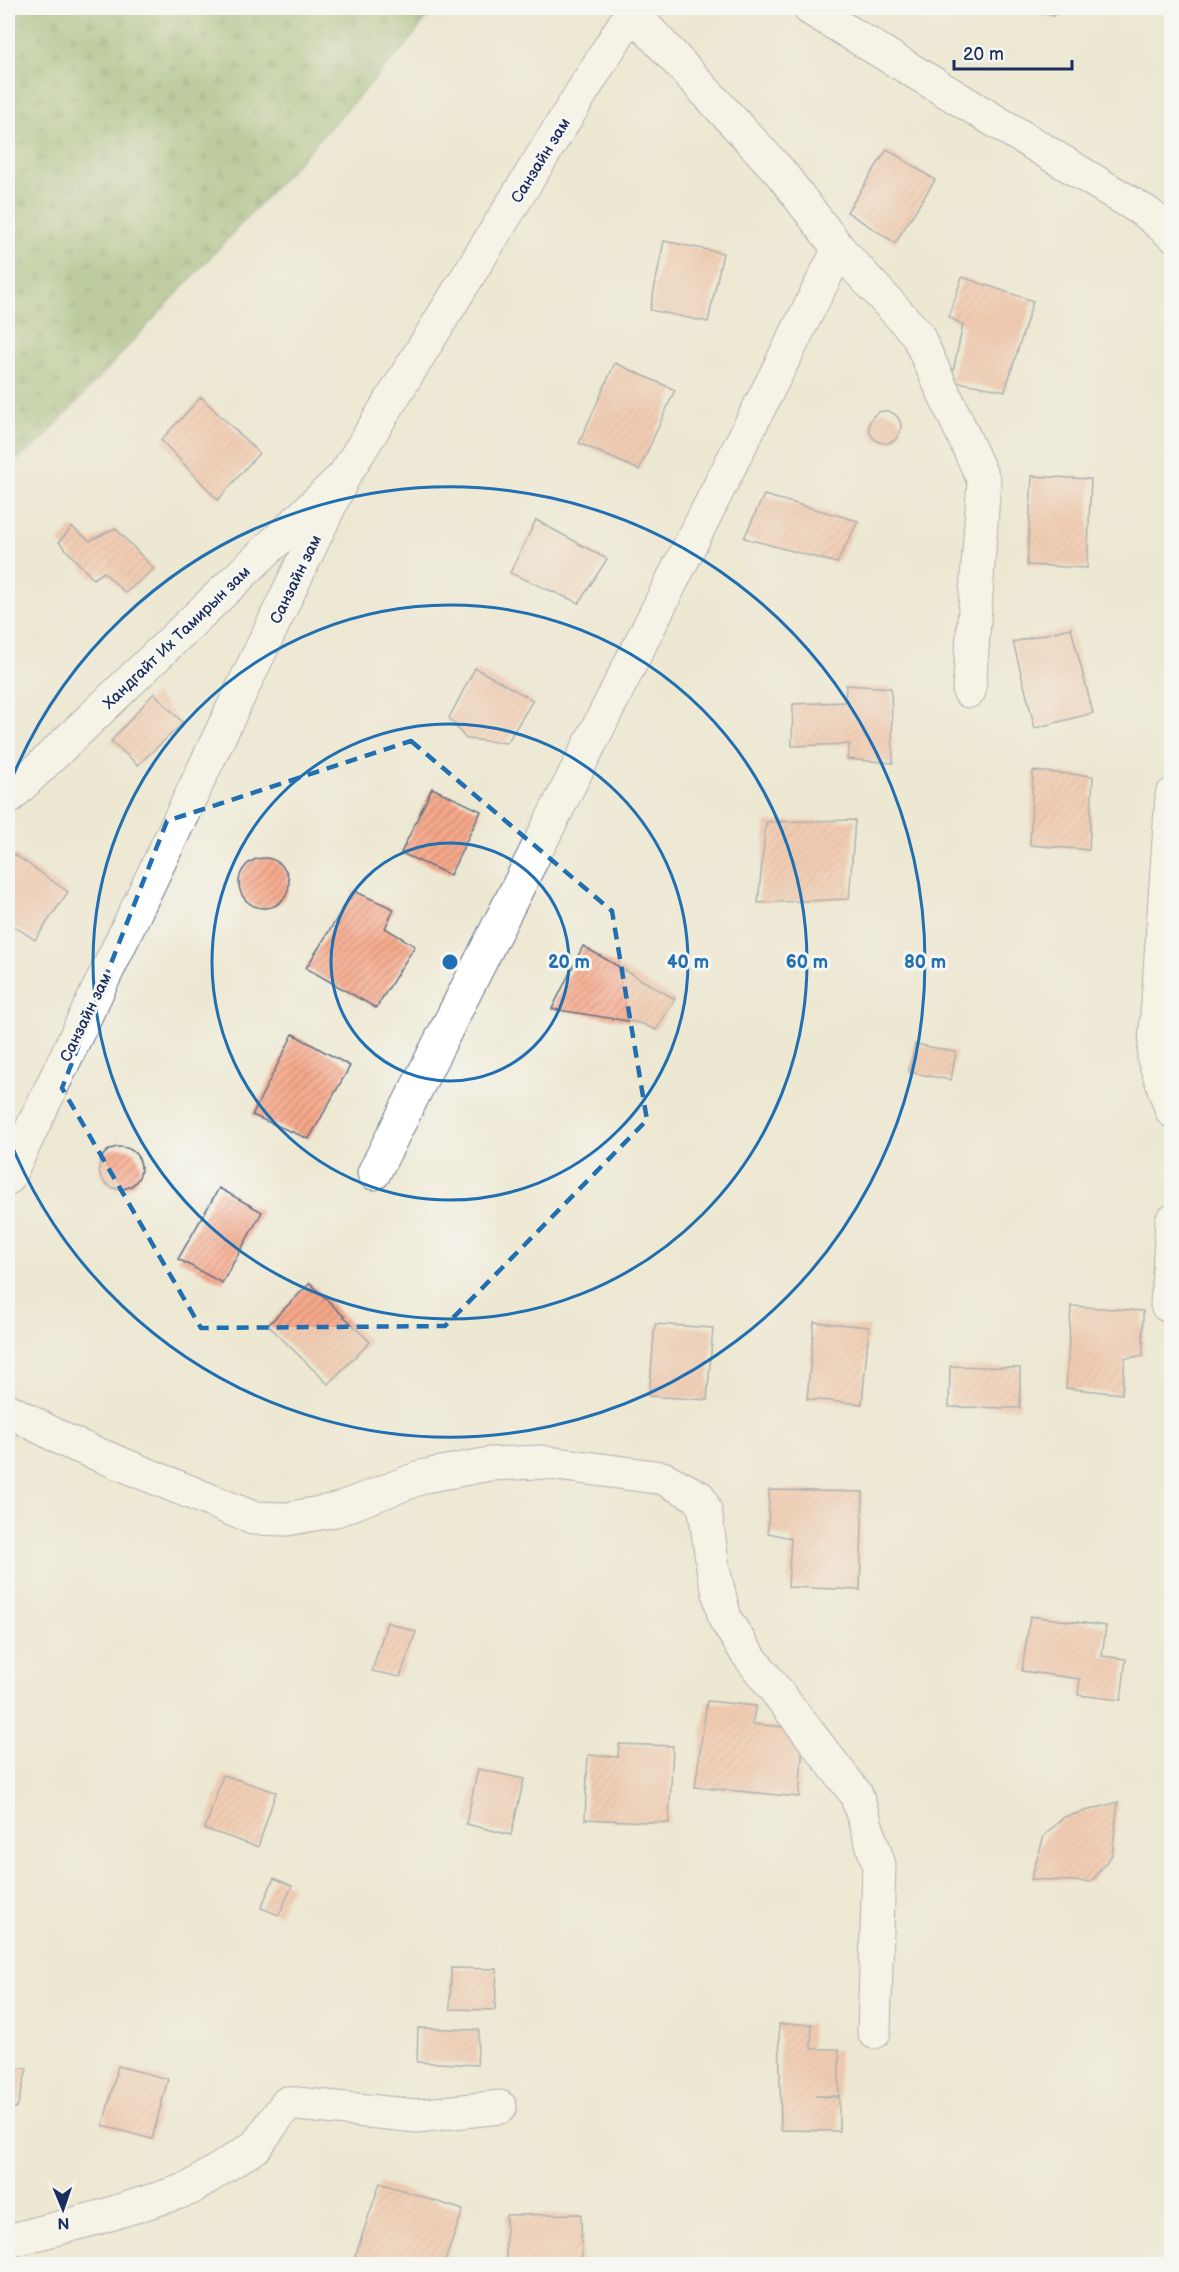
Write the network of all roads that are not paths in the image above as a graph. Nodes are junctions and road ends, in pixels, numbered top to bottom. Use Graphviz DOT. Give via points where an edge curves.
graph roads {
  1 [pos="809,8"];
  2 [pos="633,10"];
  3 [pos="1172,234"];
  4 [pos="839,249"];
  5 [pos="344,476"];
  6 [pos="969,692"];
  7 [pos="1172,795"];
  8 [pos="8,798"];
  9 [pos="1172,1111"];
  10 [pos="374,1173"];
  11 [pos="8,1178"];
  12 [pos="1172,1221"];
  13 [pos="1167,1305"];
  14 [pos="8,1410"];
  15 [pos="874,2032"];
  16 [pos="500,2108"];
  17 [pos="8,2241"];
  1 -- 3 [label="street" via="1147,213"];
  2 -- 4 [label="street" via="780,172"];
  2 -- 5 [label="street, Санзайн зам"];
  4 -- 6 [label="street" via="917,334 984,481"];
  4 -- 10 [label="street"];
  5 -- 8 [label="street, Хандгайт Их Тамирын зам"];
  5 -- 11 [label="street, Санзайн зам"];
  7 -- 9 [label="street" via="1154,1059"];
  12 -- 13 [label="street"];
  14 -- 15 [label="street" via="68,1442 253,1518 287,1519 336,1510 425,1476 490,1464 541,1462 663,1478 699,1497 705,1510 725,1619 856,1794 879,1865"];
  16 -- 17 [label="street" via="417,2116 287,2103 256,2146 189,2189"];
}
